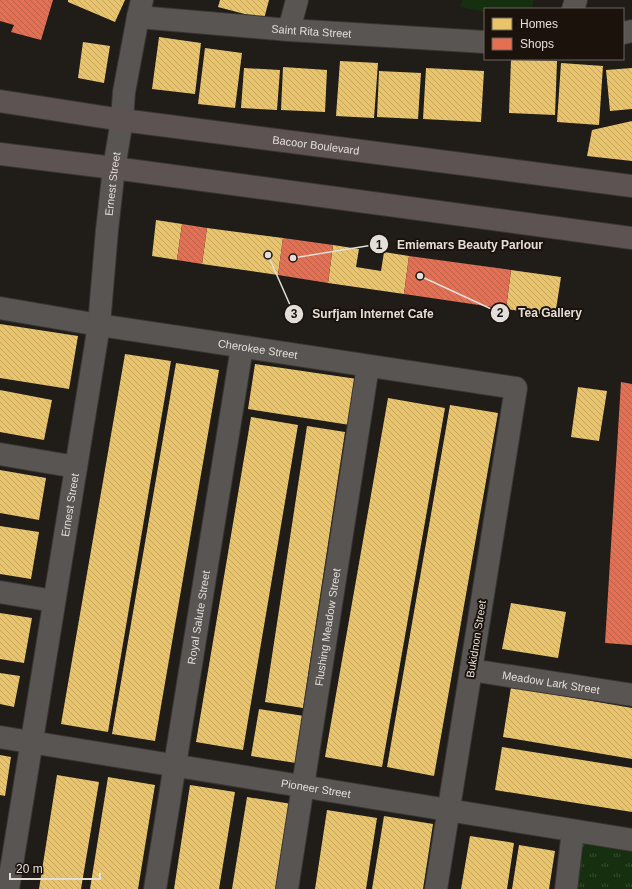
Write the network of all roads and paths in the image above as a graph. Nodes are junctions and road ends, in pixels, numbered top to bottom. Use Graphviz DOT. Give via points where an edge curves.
graph roads {
  1 [pos="297,0"];
  2 [pos="140,8"];
  3 [pos="289,30"];
  4 [pos="484,42"];
  5 [pos="0,101"];
  6 [pos="122,120"];
  7 [pos="0,154"];
  8 [pos="114,168"];
  9 [pos="632,186"];
  10 [pos="632,238"];
  11 [pos="0,308"];
  12 [pos="99,325"];
  13 [pos="242,347"];
  14 [pos="368,366"];
  15 [pos="516,388"];
  16 [pos="0,454"];
  17 [pos="76,467"];
  18 [pos="0,592"];
  19 [pos="54,601"];
  20 [pos="471,670"];
  21 [pos="632,695"];
  22 [pos="0,737"];
  23 [pos="32,743"];
  24 [pos="175,766"];
  25 [pos="303,787"];
  26 [pos="448,811"];
  27 [pos="573,831"];
  28 [pos="632,840"];
  29 [pos="6,882"];
  30 [pos="155,889"];
  31 [pos="287,889"];
  32 [pos="436,889"];
  33 [pos="566,889"];
  1 -- 3 [label="street"];
  2 -- 3 [label="street, Saint Rita Street"];
  2 -- 6 [label="street, Saint Rita Street" via="124,92"];
  3 -- 4 [label="street, Saint Rita Street"];
  5 -- 6 [label="main road, Bacoor Boulevard"];
  6 -- 8 [label="street, Ernest Street"];
  6 -- 9 [label="main road, Bacoor Boulevard"];
  7 -- 8 [label="main road"];
  8 -- 10 [label="main road"];
  8 -- 12 [label="street, Ernest Street"];
  11 -- 12 [label="street, Cherokee Street"];
  12 -- 13 [label="street, Cherokee Street"];
  12 -- 17 [label="street, Ernest Street"];
  13 -- 14 [label="street, Cherokee Street"];
  13 -- 24 [label="street, Royal Salute Street"];
  14 -- 15 [label="street, Cherokee Street"];
  14 -- 25 [label="street, Flushing Meadow Street"];
  15 -- 20 [label="street, Bukidnon Street"];
  16 -- 17 [label="street"];
  17 -- 19 [label="street, Ernest Street"];
  18 -- 19 [label="street"];
  19 -- 23 [label="street, Ernest Street"];
  20 -- 21 [label="street, Meadow Lark Street"];
  20 -- 26 [label="street, Bukidnon Street"];
  22 -- 23 [label="street, Pioneer Street"];
  23 -- 24 [label="street, Pioneer Street"];
  23 -- 29 [label="street, Ernest Street"];
  24 -- 25 [label="street, Pioneer Street"];
  24 -- 30 [label="street, Royal Salute Street"];
  25 -- 26 [label="street, Pioneer Street"];
  25 -- 31 [label="street, Flushing Meadow Street"];
  26 -- 27 [label="street, Pioneer Street"];
  26 -- 32 [label="street, Bukidnon Street"];
  27 -- 28 [label="street, Pioneer Street"];
  27 -- 33 [label="street"];
}
